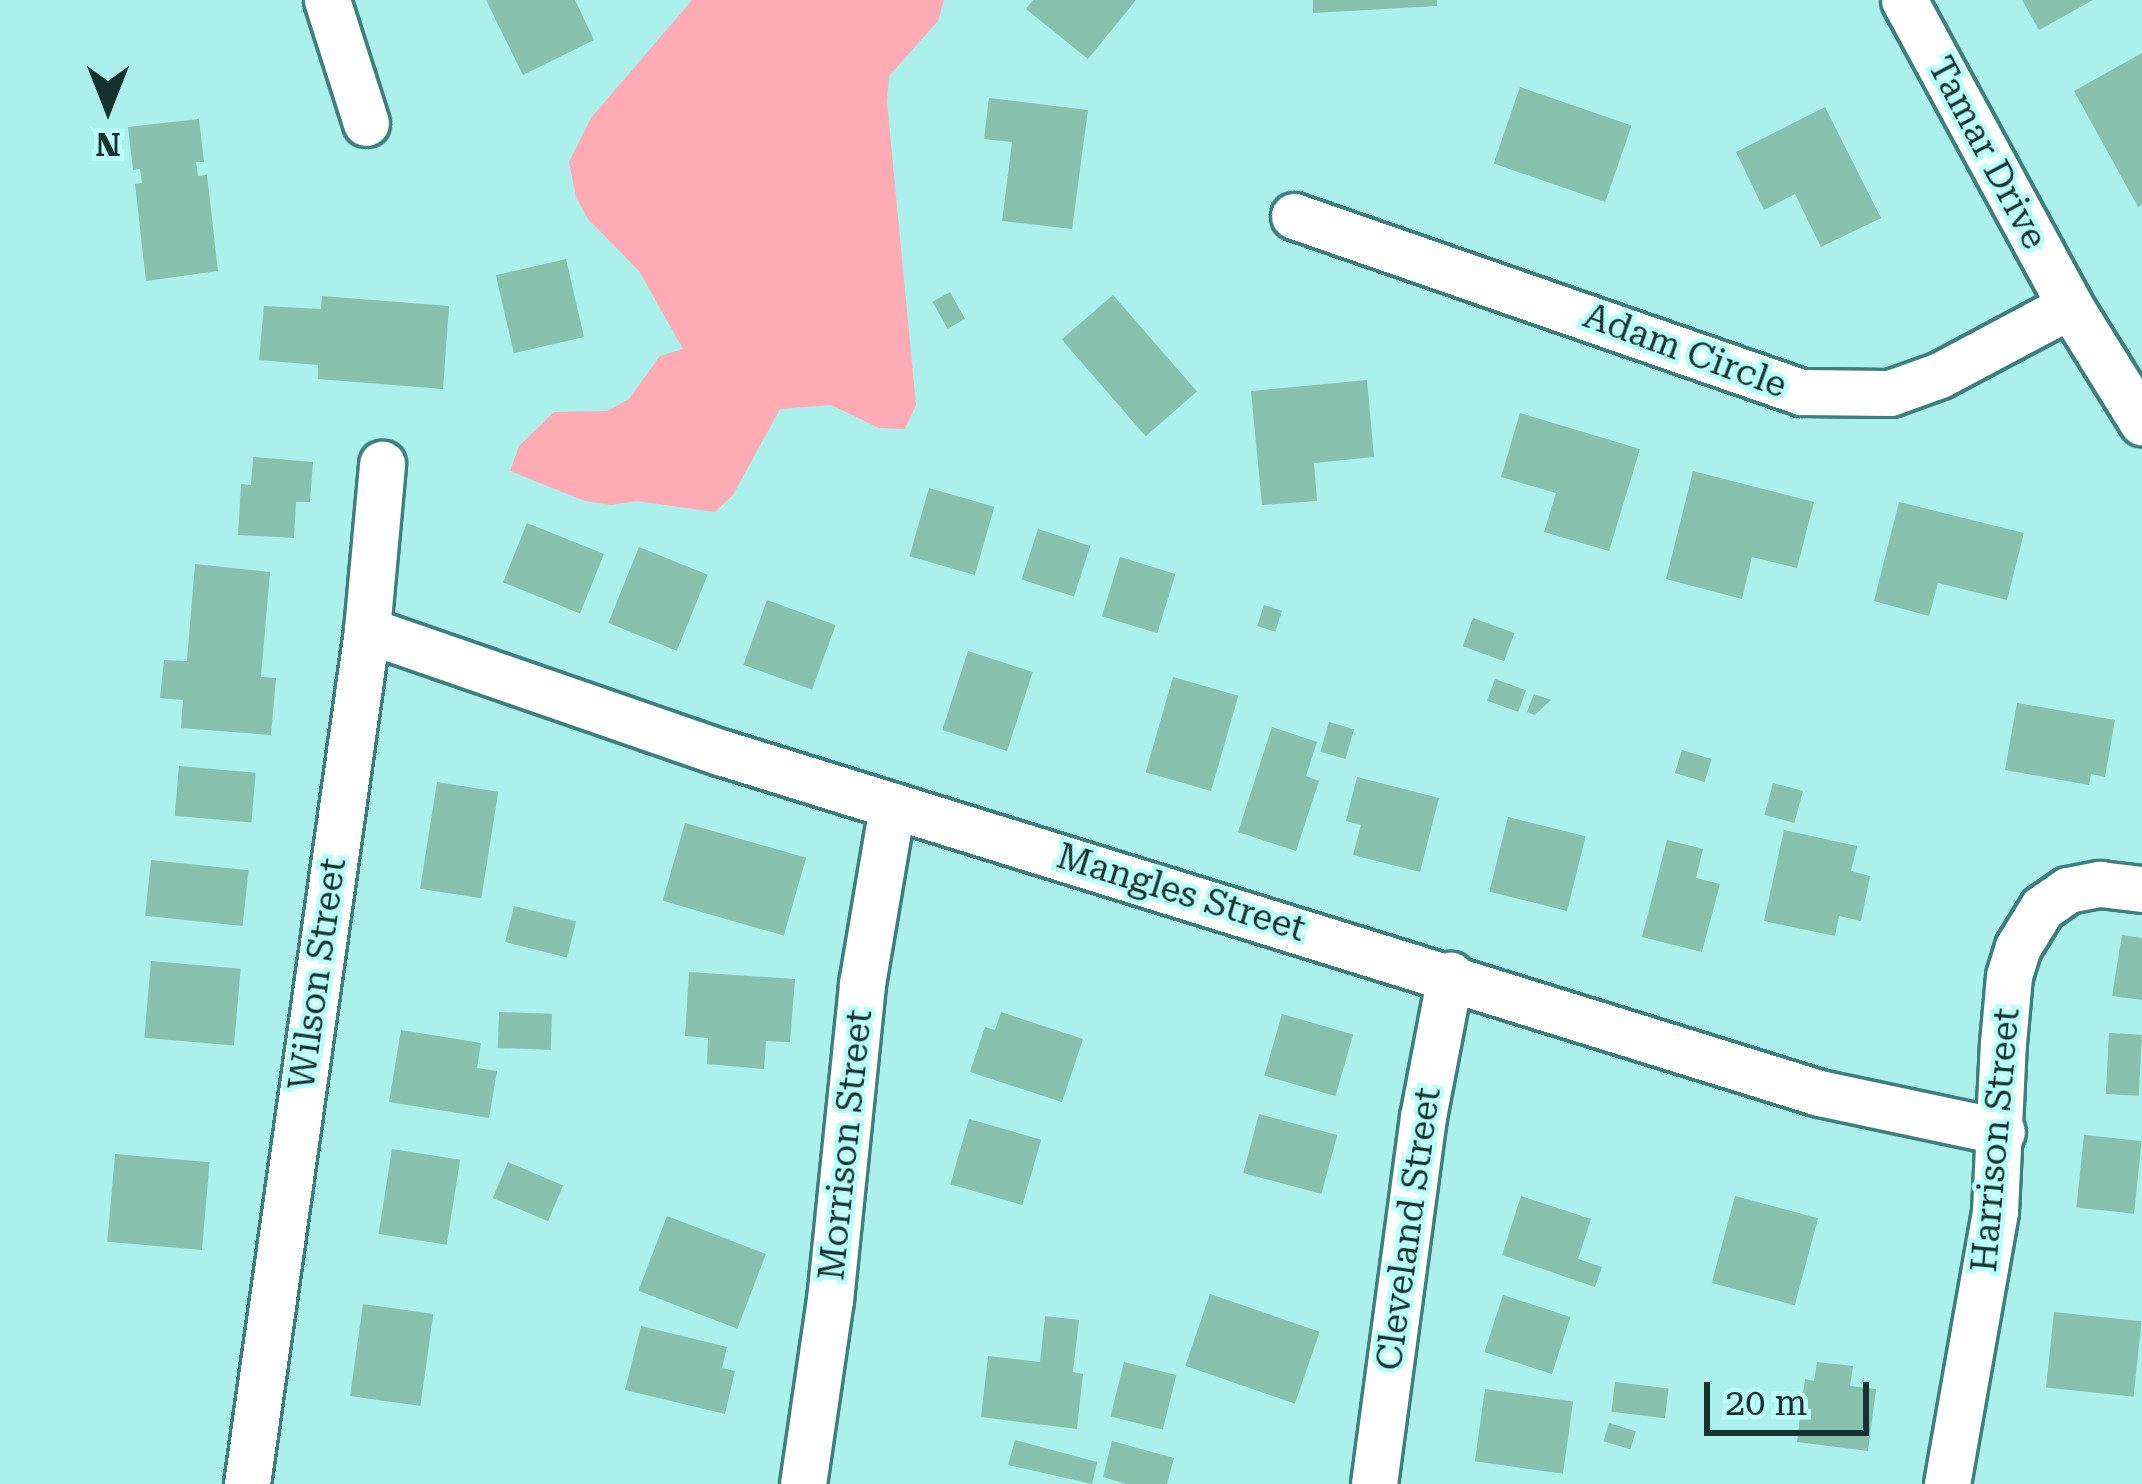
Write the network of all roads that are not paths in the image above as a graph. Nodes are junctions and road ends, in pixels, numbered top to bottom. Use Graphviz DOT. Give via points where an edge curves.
graph roads {
  1 [pos="327,0"];
  2 [pos="1904,0"];
  3 [pos="366,123"];
  4 [pos="1294,216"];
  5 [pos="2070,306"];
  6 [pos="2142,422"];
  7 [pos="382,464"];
  8 [pos="367,630"];
  9 [pos="892,806"];
  10 [pos="2142,889"];
  11 [pos="1450,976"];
  12 [pos="2002,1132"];
  13 [pos="247,1484"];
  14 [pos="803,1484"];
  15 [pos="1374,1484"];
  16 [pos="1947,1484"];
  1 -- 3 [label="street"];
  2 -- 5 [label="street, Tamar Drive"];
  4 -- 5 [label="street, Adam Circle" via="1776,385 1827,395 1916,385"];
  5 -- 6 [label="street, Tamar Drive"];
  7 -- 8 [label="street, Wilson Street"];
  8 -- 9 [label="street, Mangles Street"];
  8 -- 13 [label="street, Wilson Street"];
  9 -- 11 [label="street, Mangles Street"];
  9 -- 14 [label="street, Morrison Street" via="862,984"];
  10 -- 12 [label="street, Harrison Street" via="2080,885 2056,895 2030,923 2009,976"];
  11 -- 12 [label="street, Mangles Street" via="1819,1093"];
  11 -- 15 [label="street, Cleveland Street"];
  12 -- 16 [label="street, Harrison Street"];
}
